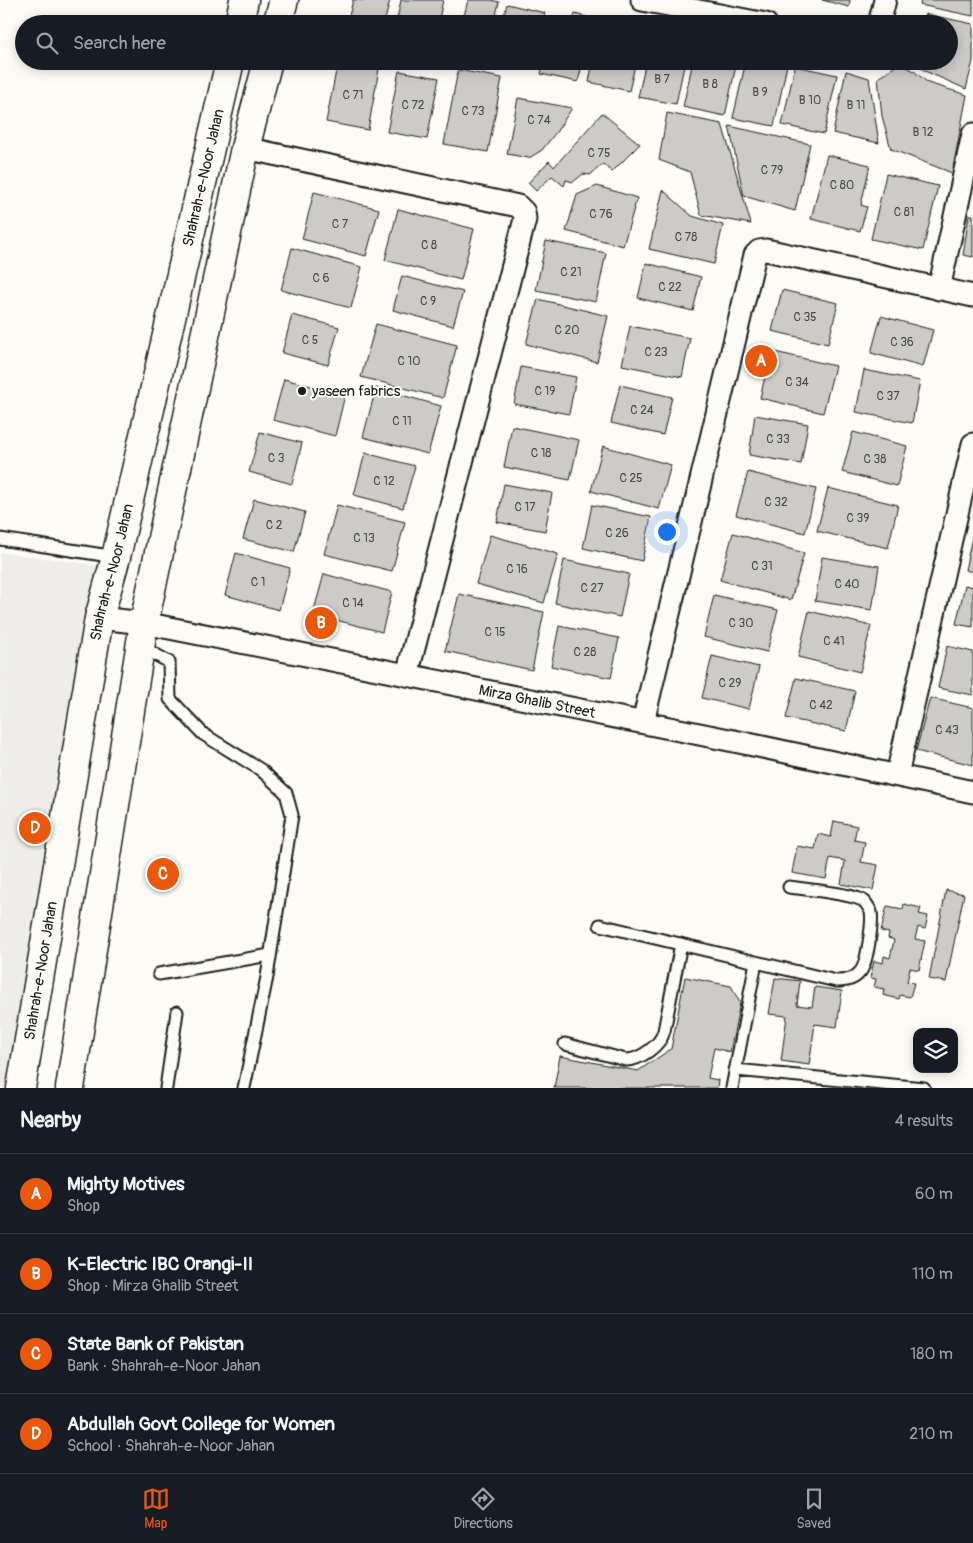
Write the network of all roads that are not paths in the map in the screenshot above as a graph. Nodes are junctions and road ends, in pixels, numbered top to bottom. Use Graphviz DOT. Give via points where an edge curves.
graph roads {
  1 [pos="244,0"];
  2 [pos="284,0"];
  3 [pos="642,0"];
  4 [pos="885,0"];
  5 [pos="241,15"];
  6 [pos="280,15"];
  7 [pos="720,15"];
  8 [pos="881,15"];
  9 [pos="228,70"];
  10 [pos="266,70"];
  11 [pos="973,134"];
  12 [pos="245,148"];
  13 [pos="939,289"];
  14 [pos="973,296"];
  15 [pos="973,444"];
  16 [pos="0,539"];
  17 [pos="116,556"];
  18 [pos="99,618"];
  19 [pos="142,634"];
  20 [pos="407,675"];
  21 [pos="643,722"];
  22 [pos="897,775"];
  23 [pos="973,792"];
  24 [pos="790,886"];
  25 [pos="600,925"];
  26 [pos="681,944"];
  27 [pos="270,955"];
  28 [pos="756,962"];
  29 [pos="159,974"];
  30 [pos="177,1012"];
  31 [pos="566,1044"];
  32 [pos="736,1070"];
  33 [pos="21,1088"];
  34 [pos="70,1088"];
  35 [pos="166,1088"];
  36 [pos="244,1088"];
  37 [pos="732,1088"];
  38 [pos="924,1088"];
  1 -- 5 [label="main road"];
  2 -- 6 [label="main road"];
  3 -- 7 [label="street"];
  4 -- 8 [label="street"];
  9 -- 17 [label="main road, Shahrah-e-Noor Jahan"];
  10 -- 12 [label="main road"];
  11 -- 13 [label="street"];
  12 -- 19 [label="main road"];
  12 -- 20 [label="street" via="518,206 524,212"];
  13 -- 14 [label="street"];
  13 -- 21 [label="street" via="766,250 755,255"];
  15 -- 22 [label="street"];
  16 -- 17 [label="lane"];
  17 -- 18 [label="main road, Shahrah-e-Noor Jahan"];
  18 -- 19 [label="street, Mirza Ghalib Street"];
  18 -- 33 [label="main road, Shahrah-e-Noor Jahan"];
  19 -- 20 [label="street, Mirza Ghalib Street"];
  19 -- 27 [label="lane" via="169,662 170,699 203,734 261,770 286,793 292,815"];
  19 -- 34 [label="main road"];
  20 -- 21 [label="street, Mirza Ghalib Street"];
  21 -- 22 [label="street, Mirza Ghalib Street"];
  22 -- 23 [label="street, Mirza Ghalib Street"];
  24 -- 28 [label="lane" via="864,901 872,921 864,966 856,977 836,981"];
  25 -- 26 [label="lane"];
  26 -- 28 [label="lane"];
  26 -- 31 [label="lane" via="663,1036 658,1042 635,1058 626,1060"];
  27 -- 29 [label="lane"];
  27 -- 36 [label="lane"];
  28 -- 32 [label="lane"];
  30 -- 35 [label="lane"];
  32 -- 37 [label="lane"];
  32 -- 38 [label="lane"];
}
